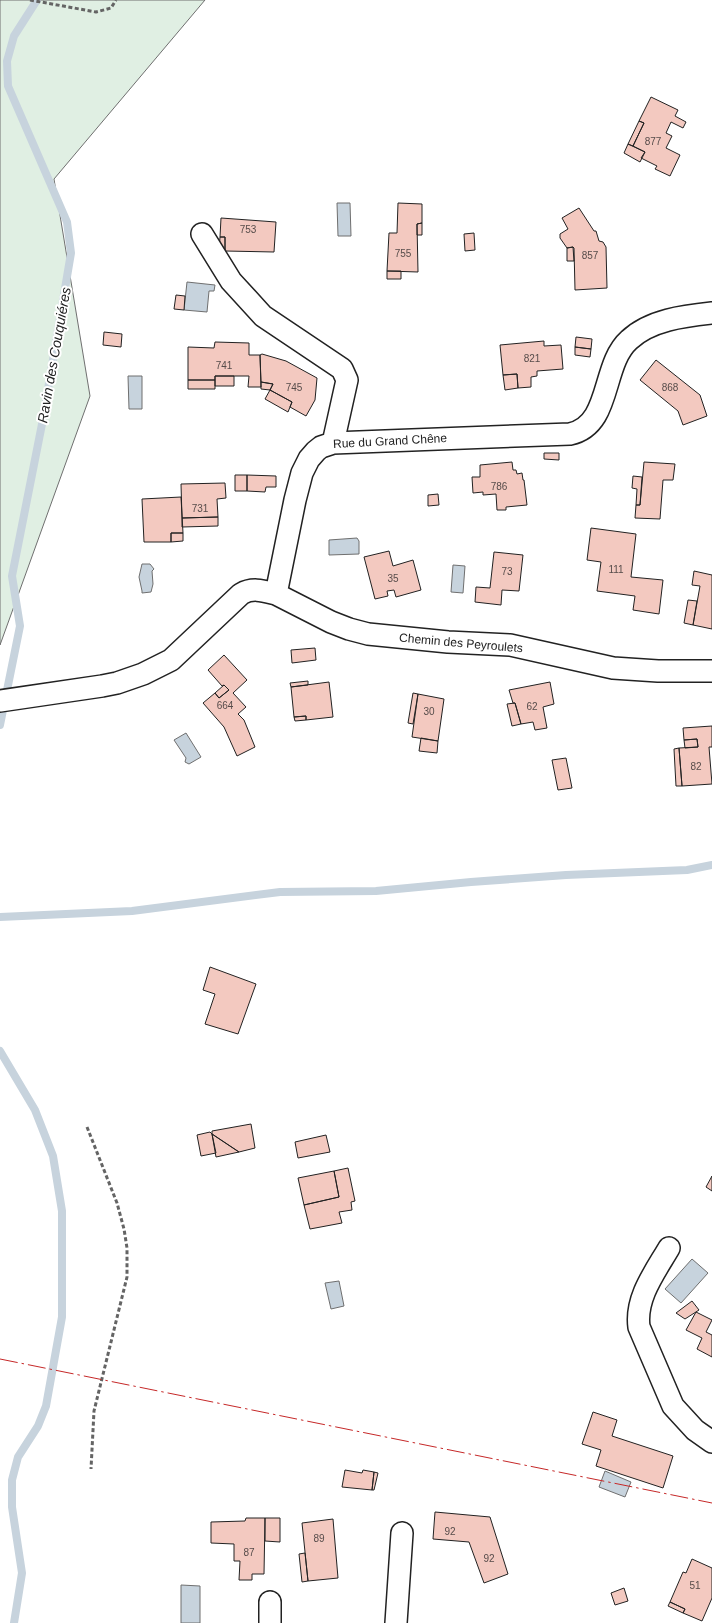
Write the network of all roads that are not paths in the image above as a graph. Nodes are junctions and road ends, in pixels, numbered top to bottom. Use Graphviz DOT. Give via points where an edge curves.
graph roads {
  1 [pos="202,234"];
  2 [pos="712,313"];
  3 [pos="333,443"];
  4 [pos="276,594"];
  5 [pos="712,671"];
  6 [pos="8,699"];
  7 [pos="669,1248"];
  8 [pos="712,1442"];
  9 [pos="402,1533"];
  10 [pos="270,1602"];
  11 [pos="270,1623"];
  12 [pos="396,1623"];
  1 -- 3 [label="street" via="231,281 263,316 342,369 347,380"];
  2 -- 3 [label="street, Rue du Grand Chêne" via="661,322 630,339 616,358 596,416 579,432"];
  3 -- 4 [label="street, Rue du Grand Chêne" via="316,450 302,473"];
  4 -- 5 [label="street, Chemin des Peyroulets" via="331,622 368,634 510,645 613,668"];
  4 -- 6 [label="street" via="257,590 241,594 178,655 143,674 102,686"];
  7 -- 8 [label="street" via="642,1299 638,1312 639,1327 674,1406 695,1430"];
  9 -- 12 [label="street"];
  10 -- 11 [label="street"];
}
